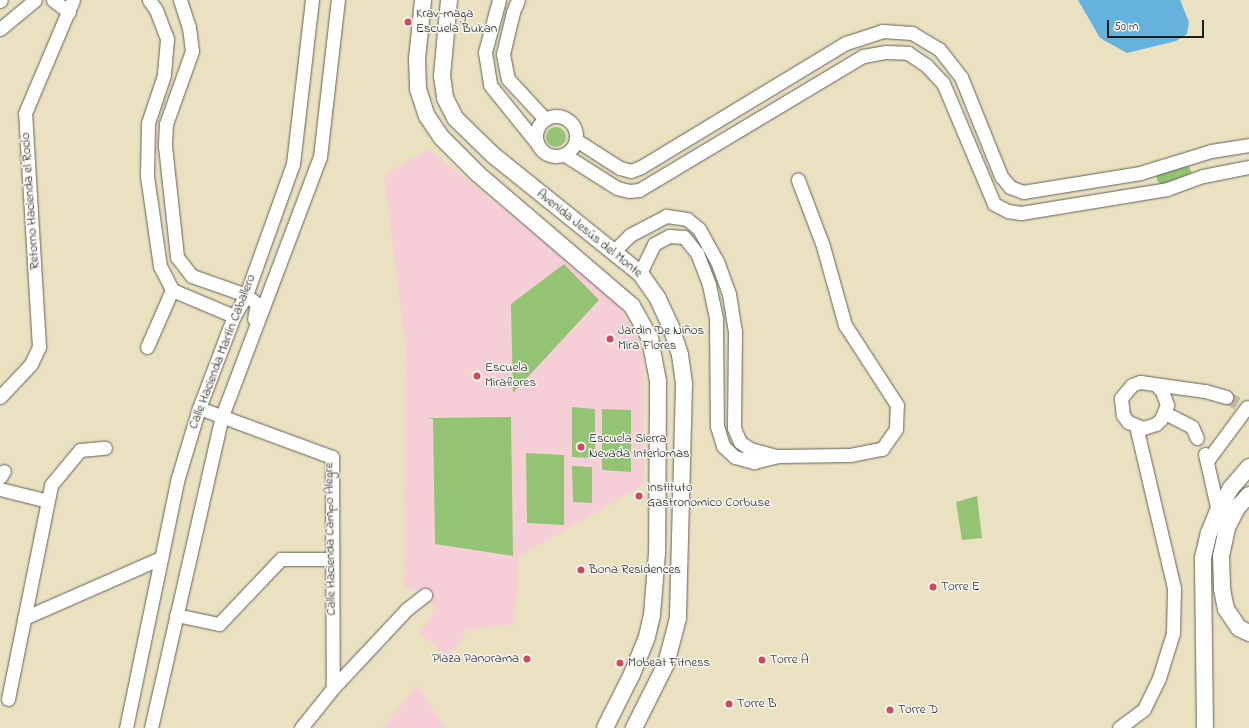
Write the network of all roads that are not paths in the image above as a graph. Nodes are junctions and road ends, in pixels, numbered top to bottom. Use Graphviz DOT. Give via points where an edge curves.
graph roads {
  1 [pos="35,0"];
  2 [pos="53,0"];
  3 [pos="149,0"];
  4 [pos="180,0"];
  5 [pos="312,0"];
  6 [pos="338,0"];
  7 [pos="423,0"];
  8 [pos="449,0"];
  9 [pos="498,0"];
  10 [pos="518,0"];
  11 [pos="71,6"];
  12 [pos="1,26"];
  13 [pos="545,119"];
  14 [pos="576,140"];
  15 [pos="537,143"];
  16 [pos="1249,145"];
  17 [pos="565,155"];
  18 [pos="1182,158"];
  19 [pos="1160,165"];
  20 [pos="1249,167"];
  21 [pos="798,180"];
  22 [pos="1190,182"];
  23 [pos="1167,189"];
  24 [pos="613,252"];
  25 [pos="640,274"];
  26 [pos="172,290"];
  27 [pos="246,295"];
  28 [pos="234,316"];
  29 [pos="147,347"];
  30 [pos="244,359"];
  31 [pos="1156,385"];
  32 [pos="0,397"];
  33 [pos="1226,397"];
  34 [pos="1245,406"];
  35 [pos="199,408"];
  36 [pos="1165,413"];
  37 [pos="222,416"];
  38 [pos="1136,426"];
  39 [pos="1197,438"];
  40 [pos="105,448"];
  41 [pos="778,456"];
  42 [pos="1249,466"];
  43 [pos="0,488"];
  44 [pos="1249,496"];
  45 [pos="48,501"];
  46 [pos="1218,511"];
  47 [pos="161,558"];
  48 [pos="332,559"];
  49 [pos="425,595"];
  50 [pos="176,616"];
  51 [pos="24,618"];
  52 [pos="1249,633"];
  53 [pos="333,688"];
  54 [pos="8,699"];
  55 [pos="126,728"];
  56 [pos="151,728"];
  57 [pos="300,728"];
  58 [pos="605,728"];
  59 [pos="634,728"];
  60 [pos="1119,728"];
  61 [pos="1206,728"];
  1 -- 12 [label="street"];
  2 -- 11 [label="street"];
  3 -- 26 [label="street" via="156,10 167,39 164,75 148,123 147,176 160,266"];
  4 -- 27 [label="street" via="189,27 192,51 166,124 165,146 177,257 192,276"];
  5 -- 27 [label="street, Calle Hacienda Martín Caballero" via="293,164"];
  6 -- 30 [label="street, Calle Hacienda Martín Caballero" via="320,157"];
  7 -- 58 [label="main road, Avenida Jesús del Monte" via="417,59 418,89 427,116 440,137 478,174 632,306 650,339 658,381 657,553 652,615 647,637 632,674"];
  8 -- 24 [label="main road, Avenida Jesús del Monte" via="442,76 445,98 455,118 493,156"];
  9 -- 15 [label="street" via="485,52 490,85"];
  10 -- 13 [label="street" via="503,54 508,79"];
  11 -- 32 [label="street, Retorno Hacienda el Rocío" via="25,113 40,347 31,364"];
  13 -- 14 [label="street" via="556,116 568,119 575,129"];
  13 -- 15 [label="street" via="536,134"];
  14 -- 17 [label="street"];
  14 -- 19 [label="street" via="620,168 631,171 846,43 882,31 912,33 939,49 961,77 1001,176 1010,187 1023,192 1140,173"];
  15 -- 17 [label="street" via="543,152 554,157"];
  16 -- 18 [label="street"];
  17 -- 23 [label="street" via="617,188 639,190 863,56 885,52 908,53 926,64 942,83 994,204 1008,211 1021,213"];
  18 -- 19 [label="street"];
  18 -- 22 [label="street" via="1188,160 1195,171"];
  19 -- 23 [label="street" via="1153,177 1155,183"];
  20 -- 22 [label="street" via="1215,173"];
  21 -- 41 [label="street" via="823,246 845,325 897,405 896,429 882,449 867,453"];
  22 -- 23 [label="street"];
  24 -- 25 [label="main road, Avenida Jesús del Monte"];
  24 -- 41 [label="street" via="630,235 666,216 687,219 699,229 717,261 729,294 735,331 734,428 740,442 750,449"];
  25 -- 41 [label="street" via="650,251 662,239 676,235 684,237 689,242 702,266 716,319 718,426 723,446 735,457 754,462"];
  25 -- 59 [label="main road, Avenida Jesús del Monte" via="657,296 671,327 680,355 684,385 678,618 666,664"];
  26 -- 28 [label="street"];
  26 -- 29 [label="street"];
  27 -- 28 [label="street, Calle Hacienda Martín Caballero"];
  27 -- 30 [label="street" via="257,304"];
  28 -- 35 [label="street, Calle Hacienda Martín Caballero"];
  30 -- 37 [label="street, Calle Hacienda Martín Caballero"];
  31 -- 33 [label="street" via="1205,391"];
  31 -- 36 [label="street" via="1166,398"];
  31 -- 38 [label="street" via="1140,382 1132,385 1123,394 1123,415"];
  34 -- 46 [label="street" via="1206,457"];
  35 -- 37 [label="street, Calle Hacienda Campo Alegre"];
  35 -- 47 [label="street, Calle Hacienda Martín Caballero" via="178,481"];
  36 -- 38 [label="street" via="1150,427"];
  36 -- 39 [label="street" via="1192,427"];
  37 -- 48 [label="street, Calle Hacienda Campo Alegre" via="332,458"];
  37 -- 50 [label="street, Calle Hacienda Martín Caballero"];
  38 -- 60 [label="street" via="1174,588 1173,633 1159,678 1144,709"];
  40 -- 45 [label="street" via="80,450 51,485"];
  42 -- 46 [label="main road" via="1231,488"];
  43 -- 45 [label="street"];
  44 -- 52 [label="main road" via="1237,508 1227,528 1221,556 1222,589 1226,609 1239,628"];
  45 -- 51 [label="street"];
  46 -- 61 [label="main road" via="1209,533 1204,558"];
  47 -- 51 [label="street"];
  47 -- 55 [label="street, Calle Hacienda Martín Caballero"];
  48 -- 50 [label="street" via="281,559 219,624"];
  48 -- 53 [label="street, Calle Hacienda Campo Alegre"];
  49 -- 53 [label="street" via="407,609"];
  50 -- 56 [label="street, Calle Hacienda Martín Caballero"];
  51 -- 54 [label="street"];
  53 -- 57 [label="street"];
}
